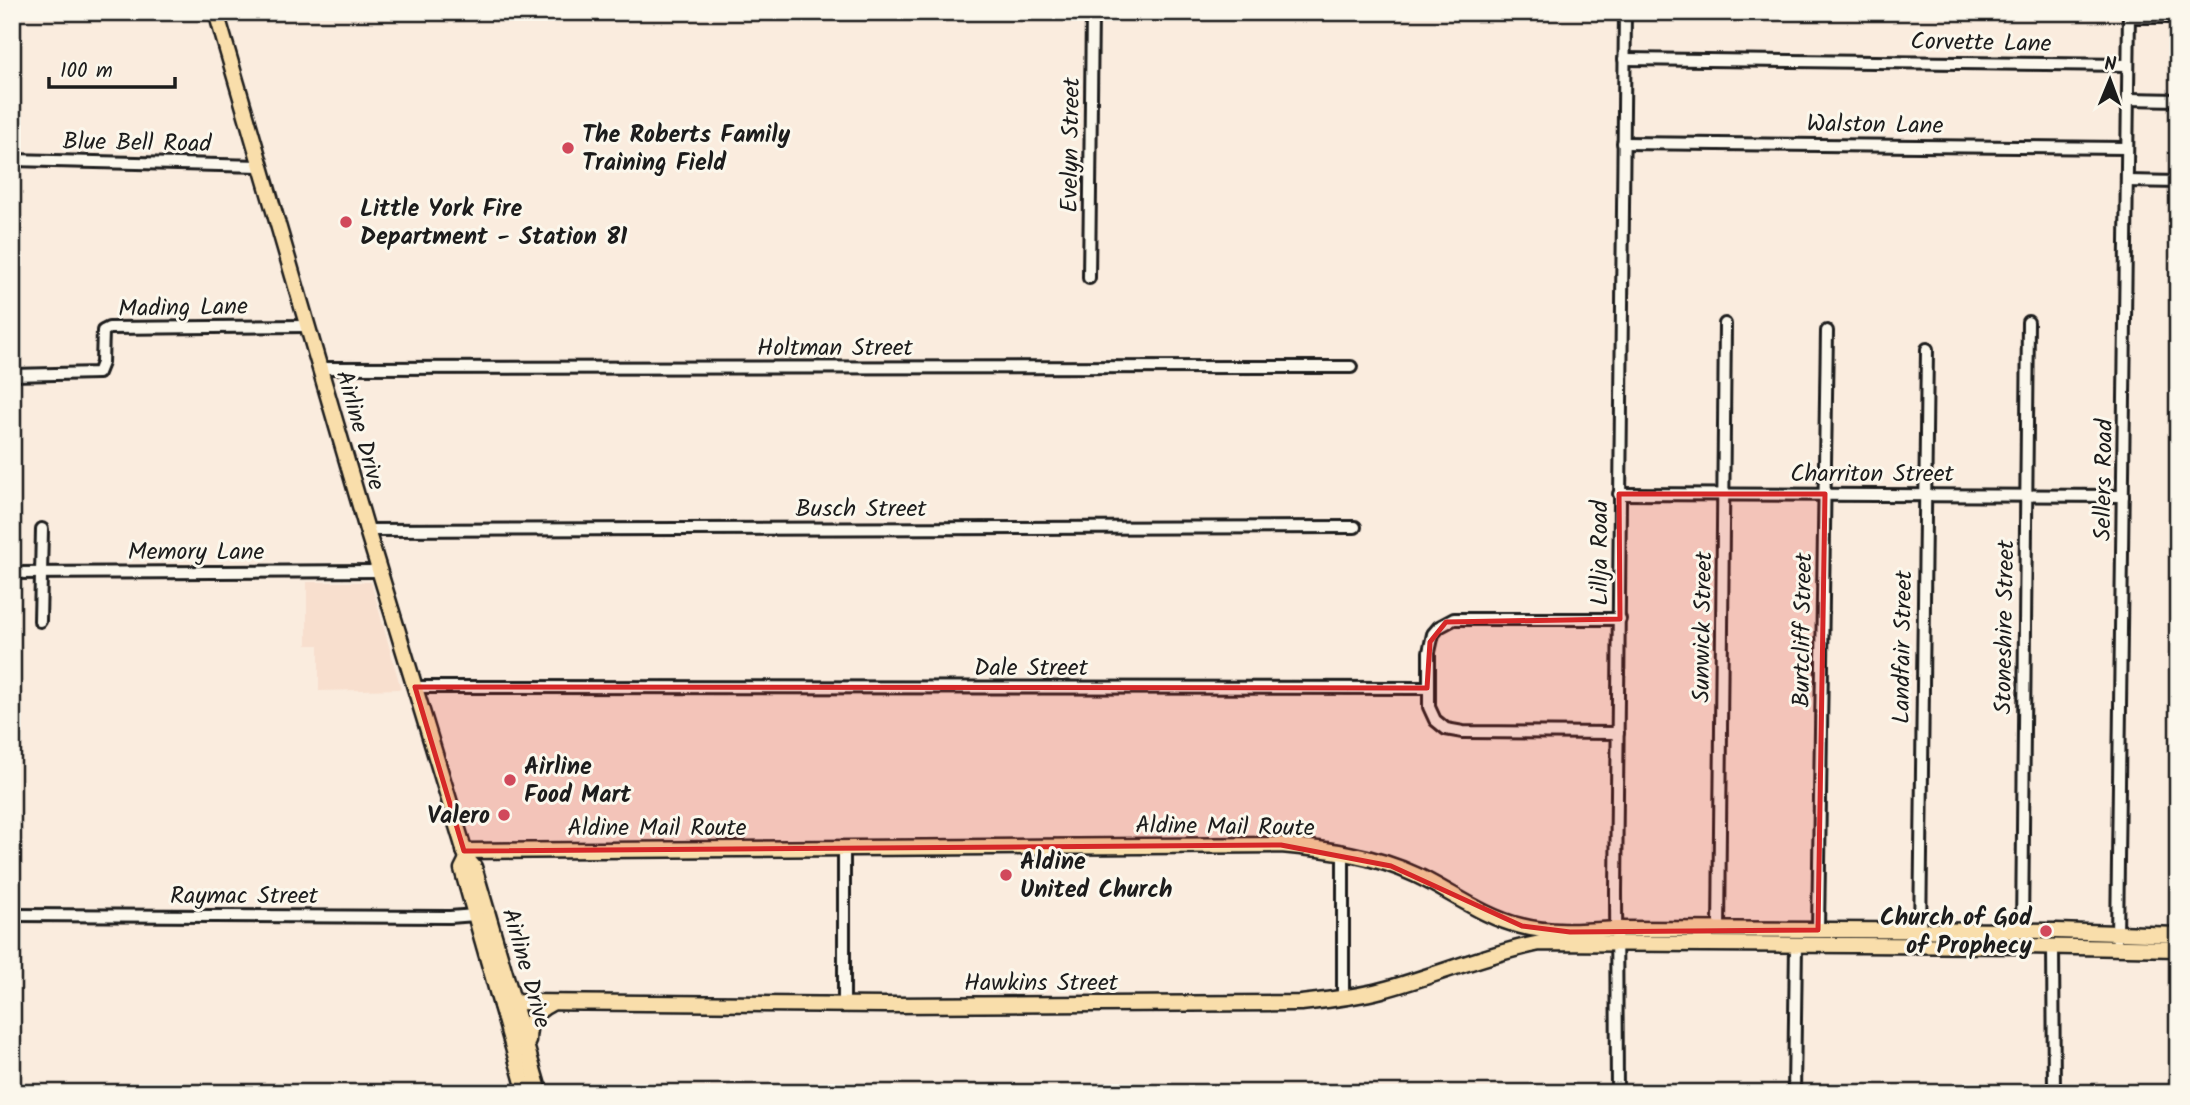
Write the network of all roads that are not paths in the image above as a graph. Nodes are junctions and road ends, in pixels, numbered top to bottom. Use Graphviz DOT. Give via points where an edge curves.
graph roads {
  1 [pos="216,12"];
  2 [pos="1092,12"];
  3 [pos="1625,12"];
  4 [pos="2129,15"];
  5 [pos="2178,18"];
  6 [pos="1624,59"];
  7 [pos="2128,65"];
  8 [pos="2128,99"];
  9 [pos="2178,100"];
  10 [pos="1623,143"];
  11 [pos="2127,148"];
  12 [pos="12,160"];
  13 [pos="261,166"];
  14 [pos="2127,181"];
  15 [pos="2178,182"];
  16 [pos="1089,278"];
  17 [pos="2028,323"];
  18 [pos="1725,324"];
  19 [pos="308,326"];
  20 [pos="1827,331"];
  21 [pos="1927,349"];
  22 [pos="1351,367"];
  23 [pos="320,368"];
  24 [pos="12,375"];
  25 [pos="1619,494"];
  26 [pos="1725,494"];
  27 [pos="1825,494"];
  28 [pos="1926,495"];
  29 [pos="2026,496"];
  30 [pos="2123,496"];
  31 [pos="1355,527"];
  32 [pos="42,529"];
  33 [pos="367,530"];
  34 [pos="379,571"];
  35 [pos="12,573"];
  36 [pos="42,573"];
  37 [pos="1620,619"];
  38 [pos="40,621"];
  39 [pos="415,687"];
  40 [pos="1427,688"];
  41 [pos="1618,733"];
  42 [pos="844,849"];
  43 [pos="1343,853"];
  44 [pos="466,855"];
  45 [pos="12,915"];
  46 [pos="475,915"];
  47 [pos="1818,930"];
  48 [pos="1719,931"];
  49 [pos="2022,931"];
  50 [pos="2178,935"];
  51 [pos="1616,937"];
  52 [pos="1920,939"];
  53 [pos="2117,941"];
  54 [pos="1561,944"];
  55 [pos="1796,945"];
  56 [pos="2053,946"];
  57 [pos="2178,949"];
  58 [pos="1343,998"];
  59 [pos="550,1003"];
  60 [pos="507,1004"];
  61 [pos="844,1004"];
  62 [pos="527,1051"];
  63 [pos="526,1093"];
  64 [pos="540,1093"];
  65 [pos="1617,1093"];
  66 [pos="1794,1093"];
  67 [pos="2054,1093"];
  1 -- 13 [label="main road, Airline Drive"];
  2 -- 16 [label="street, Evelyn Street"];
  3 -- 6 [label="street, Lillja Road"];
  4 -- 5 [label="street"];
  4 -- 7 [label="street, Sellers Road"];
  6 -- 7 [label="street, Corvette Lane"];
  6 -- 10 [label="street, Lillja Road"];
  7 -- 8 [label="street, Sellers Road"];
  8 -- 9 [label="street"];
  8 -- 11 [label="street, Sellers Road"];
  10 -- 11 [label="street, Walston Lane"];
  10 -- 25 [label="street, Lillja Road"];
  11 -- 14 [label="street, Sellers Road"];
  12 -- 13 [label="street, Blue Bell Road"];
  13 -- 19 [label="main road, Airline Drive"];
  14 -- 15 [label="street"];
  14 -- 30 [label="street, Sellers Road"];
  17 -- 29 [label="street, Stoneshire Street"];
  18 -- 26 [label="street, Sunwick Street"];
  19 -- 23 [label="main road, Airline Drive"];
  19 -- 24 [label="street, Mading Lane" via="109,328 103,331 98,373"];
  20 -- 27 [label="street, Burtcliff Street"];
  21 -- 28 [label="street, Landfair Street"];
  22 -- 23 [label="street, Holtman Street"];
  23 -- 33 [label="main road, Airline Drive"];
  25 -- 26 [label="street, Charriton Street"];
  25 -- 37 [label="street, Lillja Road"];
  26 -- 27 [label="street, Charriton Street"];
  26 -- 48 [label="street, Sunwick Street"];
  27 -- 28 [label="street, Charriton Street"];
  27 -- 47 [label="street, Burtcliff Street"];
  28 -- 29 [label="street, Charriton Street"];
  28 -- 52 [label="street, Landfair Street"];
  29 -- 30 [label="street, Charriton Street"];
  29 -- 49 [label="street, Stoneshire Street"];
  30 -- 53 [label="street, Sellers Road"];
  31 -- 33 [label="street, Busch Street"];
  32 -- 36 [label="street"];
  33 -- 34 [label="main road, Airline Drive"];
  34 -- 36 [label="street, Memory Lane"];
  34 -- 39 [label="main road, Airline Drive"];
  35 -- 36 [label="street, Memory Lane"];
  36 -- 38 [label="street"];
  37 -- 40 [label="street" via="1446,622 1430,642"];
  37 -- 41 [label="street, Lillja Road"];
  39 -- 40 [label="street, Dale Street"];
  39 -- 44 [label="main road, Airline Drive"];
  40 -- 41 [label="street" via="1435,720 1446,729"];
  41 -- 51 [label="street, Lillja Road"];
  42 -- 43 [label="main road, Aldine Mail Route" via="1281,845"];
  42 -- 44 [label="main road, Aldine Mail Route"];
  42 -- 61 [label="street"];
  43 -- 51 [label="main road, Aldine Mail Route" via="1414,874 1500,920"];
  43 -- 58 [label="street"];
  44 -- 46 [label="main road, Airline Drive" via="462,869"];
  44 -- 60 [label="main road, Airline Drive" via="474,867"];
  45 -- 46 [label="street, Raymac Street"];
  46 -- 60 [label="main road, Airline Drive"];
  47 -- 48 [label="main road, Aldine Mail Route"];
  47 -- 52 [label="main road, Aldine Mail Route"];
  48 -- 51 [label="main road, Aldine Mail Route"];
  49 -- 52 [label="main road, Aldine Mail Route"];
  49 -- 53 [label="main road, Aldine Mail Route"];
  50 -- 53 [label="main road, Aldine Mail Route"];
  51 -- 54 [label="main road, Aldine Mail Route"];
  51 -- 55 [label="main road, Aldine Mail Route"];
  51 -- 65 [label="street, Lillja Road"];
  52 -- 55 [label="main road, Aldine Mail Route"];
  52 -- 56 [label="main road, Aldine Mail Route"];
  53 -- 56 [label="main road, Aldine Mail Route"];
  53 -- 57 [label="main road, Aldine Mail Route"];
  54 -- 58 [label="main road, Hawkins Street" via="1511,949"];
  55 -- 66 [label="street"];
  56 -- 67 [label="street"];
  58 -- 61 [label="main road, Hawkins Street" via="1261,1004"];
  59 -- 60 [label="main road, Hawkins Street"];
  59 -- 61 [label="main road, Hawkins Street"];
  59 -- 62 [label="main road" via="533,1016"];
  60 -- 62 [label="main road, Airline Drive"];
  60 -- 63 [label="main road, Airline Drive"];
  62 -- 64 [label="main road, Airline Drive"];
}
